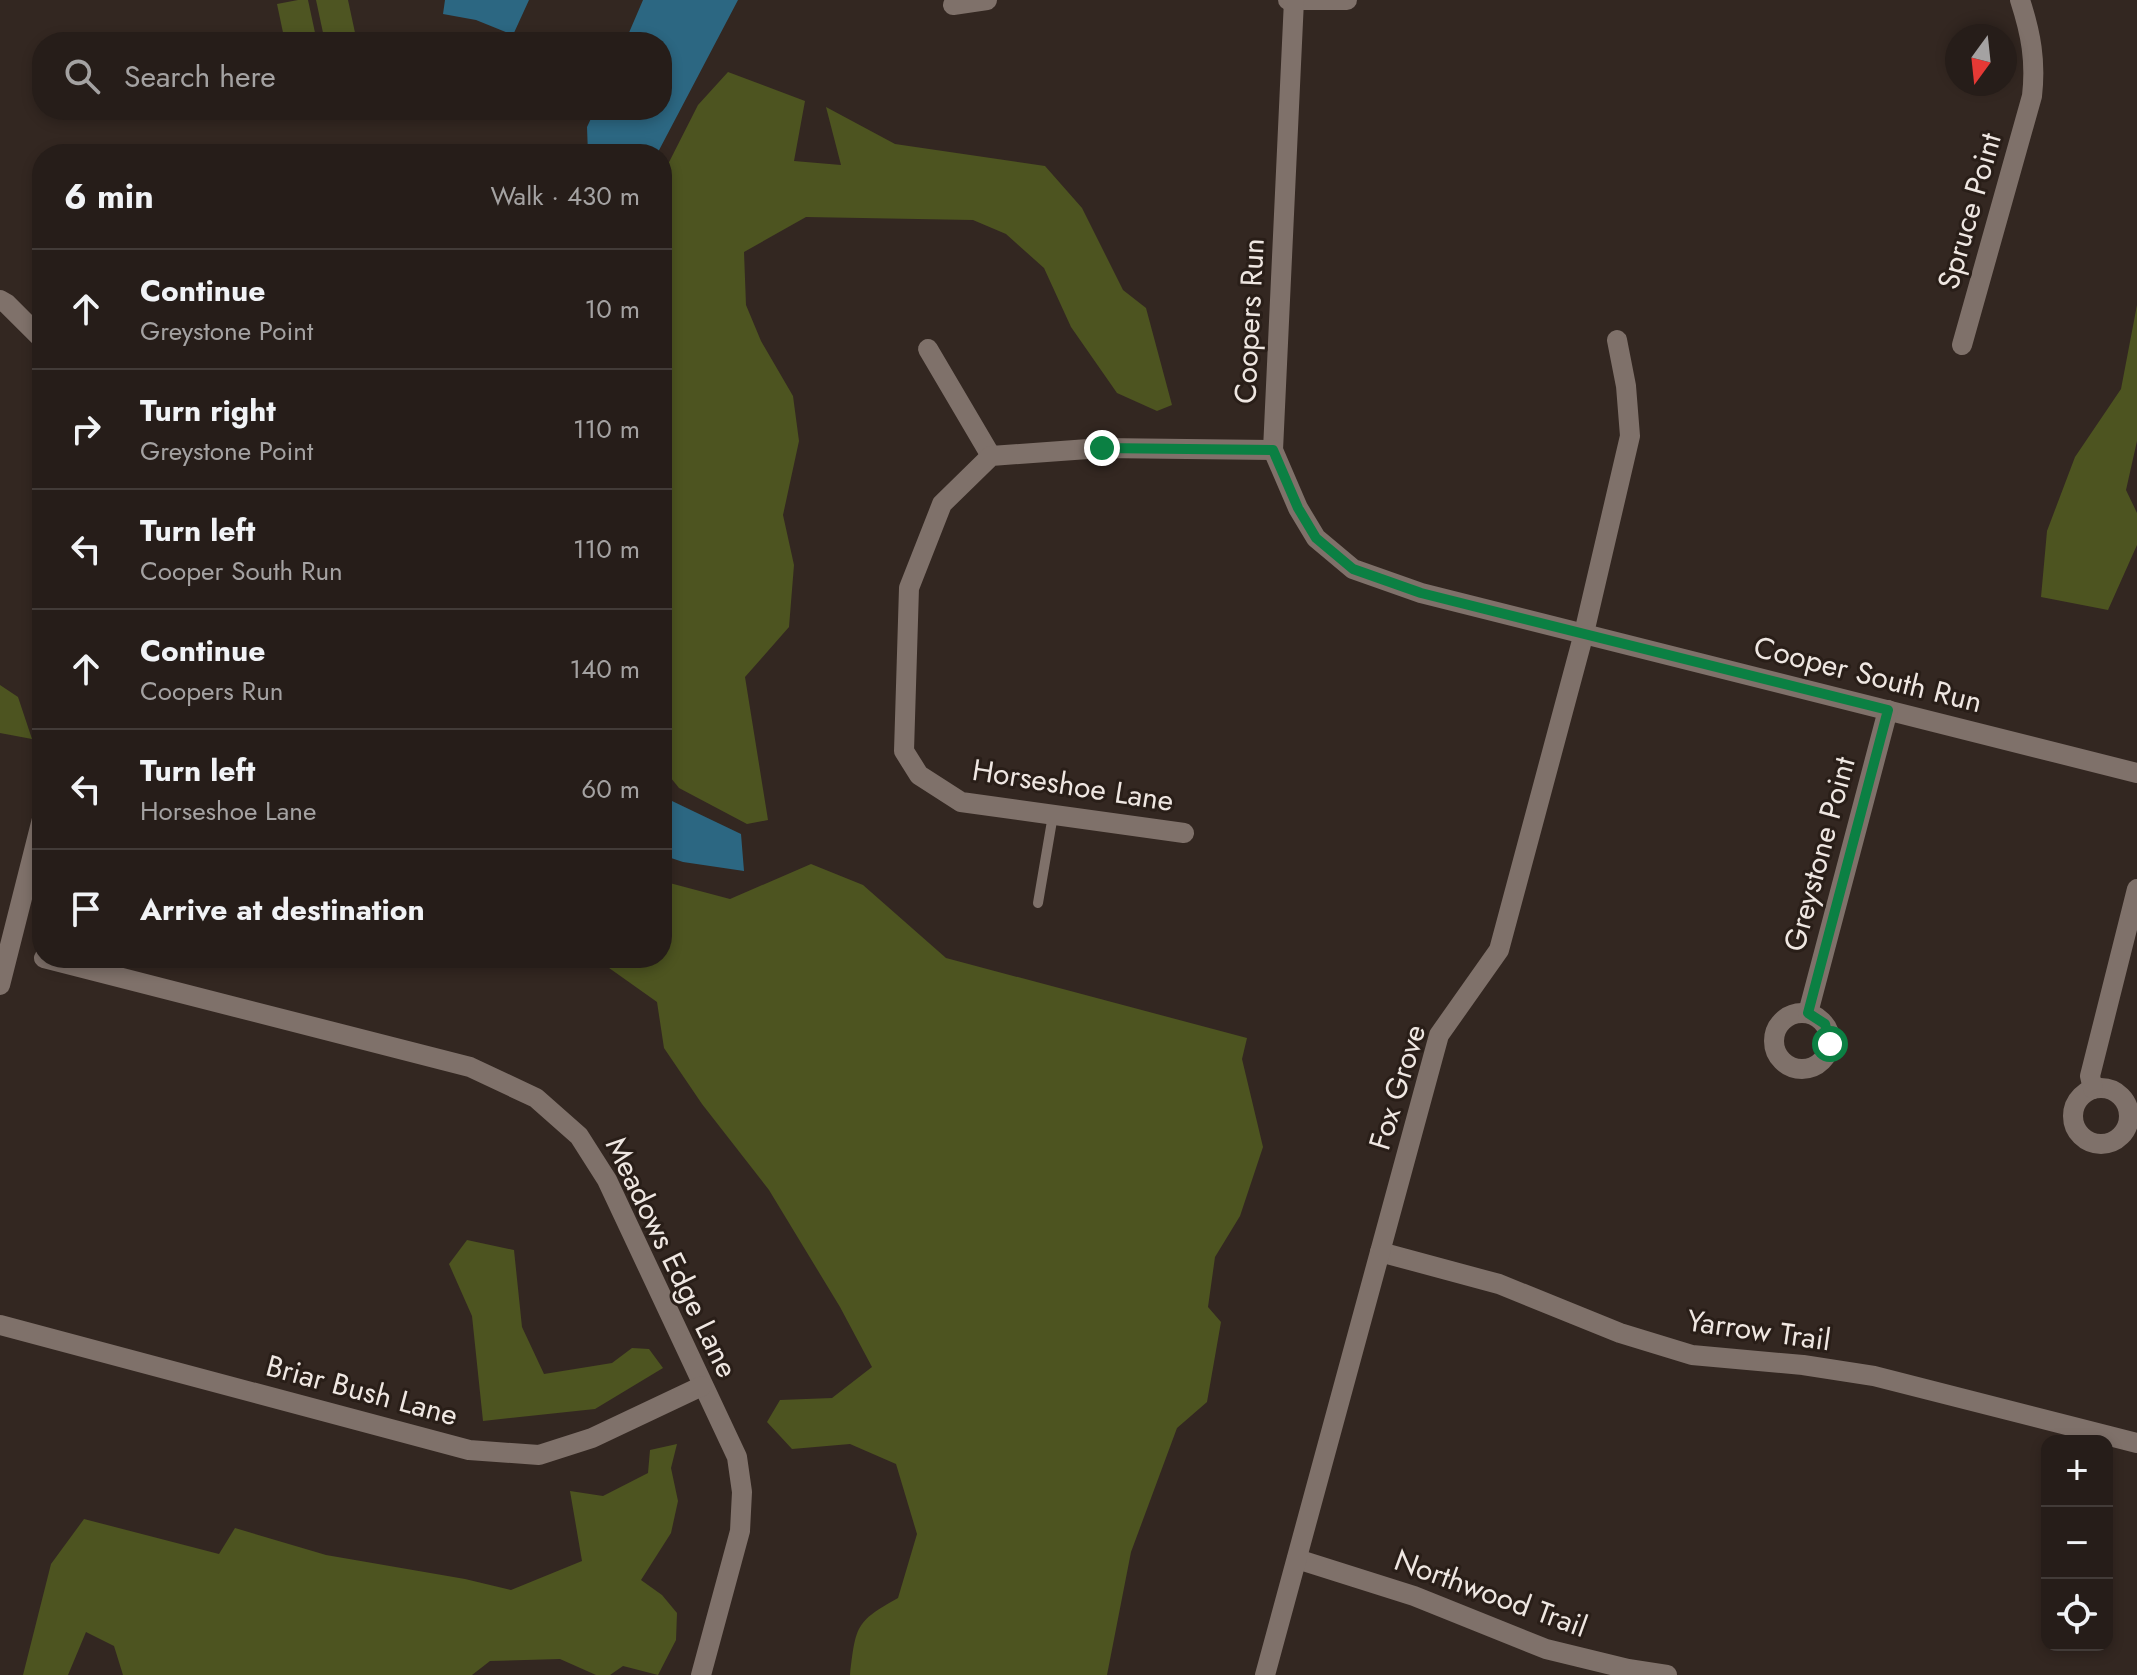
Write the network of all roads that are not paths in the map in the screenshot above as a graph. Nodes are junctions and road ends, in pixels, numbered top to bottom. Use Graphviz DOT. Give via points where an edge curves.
graph roads {
  1 [pos="987,0"];
  2 [pos="1292,0"];
  3 [pos="1347,0"];
  4 [pos="2020,0"];
  5 [pos="953,5"];
  6 [pos="0,300"];
  7 [pos="32,329"];
  8 [pos="1617,340"];
  9 [pos="1962,345"];
  10 [pos="928,349"];
  11 [pos="1273,450"];
  12 [pos="991,456"];
  13 [pos="1584,633"];
  14 [pos="1888,710"];
  15 [pos="2137,773"];
  16 [pos="1053,815"];
  17 [pos="1184,833"];
  18 [pos="32,853"];
  19 [pos="2137,889"];
  20 [pos="1038,903"];
  21 [pos="4,948"];
  22 [pos="32,955"];
  23 [pos="82,968"];
  24 [pos="0,985"];
  25 [pos="1808,1013"];
  26 [pos="2093,1089"];
  27 [pos="1380,1252"];
  28 [pos="0,1325"];
  29 [pos="702,1386"];
  30 [pos="2137,1443"];
  31 [pos="1297,1559"];
  32 [pos="701,1675"];
  33 [pos="1265,1675"];
  34 [pos="1667,1675"];
  1 -- 5 [label="street"];
  2 -- 3 [label="street"];
  2 -- 11 [label="street, Coopers Run"];
  4 -- 9 [label="street, Spruce Point" via="2035,67 2032,96"];
  6 -- 7 [label="street"];
  8 -- 13 [label="street, Fox Grove" via="1630,436"];
  10 -- 12 [label="street"];
  11 -- 12 [label="street" via="1102,448"];
  11 -- 13 [label="street, Coopers Run" via="1316,538 1353,569 1421,593"];
  12 -- 16 [label="street, Horseshoe Lane" via="942,504 909,588 904,751 919,775 961,802"];
  13 -- 14 [label="street, Cooper South Run"];
  13 -- 27 [label="street, Fox Grove" via="1499,950 1439,1035"];
  14 -- 15 [label="street, Cooper South Run"];
  14 -- 25 [label="street, Greystone Point"];
  16 -- 17 [label="street, Horseshoe Lane"];
  16 -- 20 [label="lane"];
  18 -- 21 [label="street"];
  19 -- 26 [label="street" via="2090,1076"];
  21 -- 22 [label="street, Meadows Edge Lane"];
  21 -- 24 [label="street"];
  23 -- 29 [label="street, Meadows Edge Lane" via="470,1067 536,1098 579,1136 607,1180"];
  27 -- 30 [label="street, Yarrow Trail" via="1499,1284 1620,1333 1692,1355 1874,1376"];
  27 -- 31 [label="street, Fox Grove"];
  28 -- 29 [label="street, Briar Bush Lane" via="469,1450 539,1455 592,1438"];
  29 -- 32 [label="street, Meadows Edge Lane" via="737,1457 742,1492 740,1531"];
  31 -- 33 [label="street, Fox Grove"];
  31 -- 34 [label="street, Northwood Trail" via="1414,1596 1546,1649"];
}
